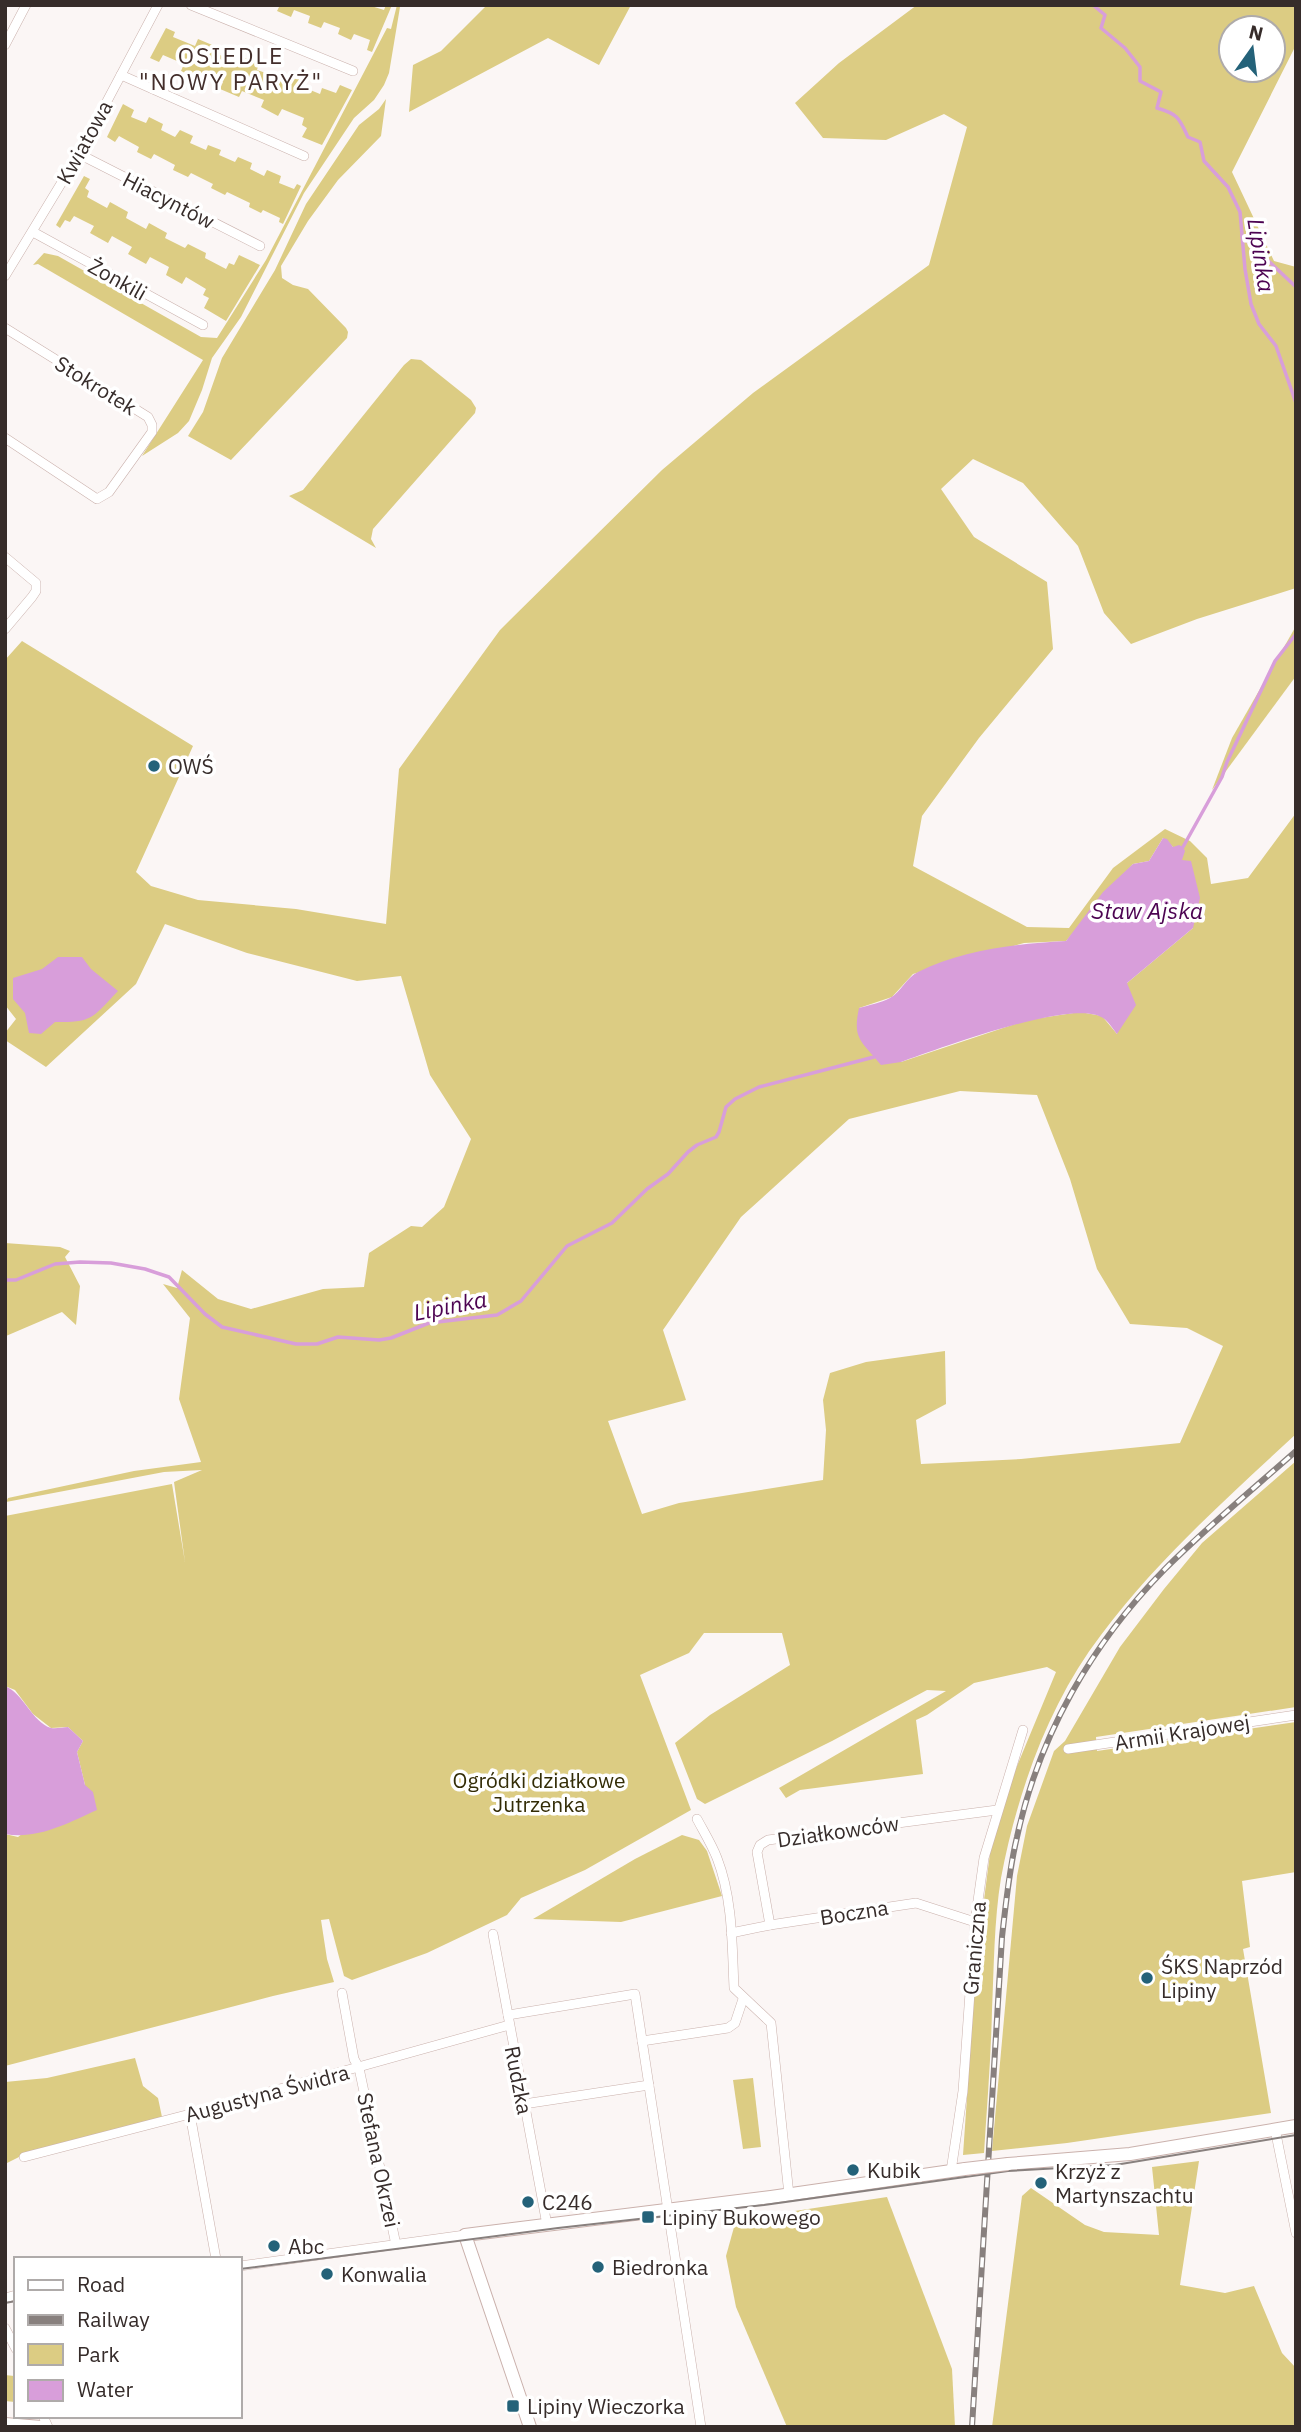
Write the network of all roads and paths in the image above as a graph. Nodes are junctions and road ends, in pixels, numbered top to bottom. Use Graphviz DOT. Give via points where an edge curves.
graph roads {
  1 [pos="26,5"];
  2 [pos="158,5"];
  3 [pos="191,5"];
  4 [pos="5,45"];
  5 [pos="353,71"];
  6 [pos="121,75"];
  7 [pos="79,155"];
  8 [pos="304,156"];
  9 [pos="33,232"];
  10 [pos="260,246"];
  11 [pos="5,276"];
  12 [pos="204,325"];
  13 [pos="5,328"];
  14 [pos="5,438"];
  15 [pos="5,557"];
  16 [pos="5,629"];
  17 [pos="1296,1715"];
  18 [pos="1023,1730"];
  19 [pos="1068,1749"];
  20 [pos="997,1810"];
  21 [pos="697,1819"];
  22 [pos="975,1922"];
  23 [pos="770,1924"];
  24 [pos="731,1933"];
  25 [pos="493,1934"];
  26 [pos="342,1993"];
  27 [pos="743,1999"];
  28 [pos="508,2020"];
  29 [pos="642,2042"];
  30 [pos="359,2068"];
  31 [pos="649,2085"];
  32 [pos="524,2104"];
  33 [pos="190,2114"];
  34 [pos="1296,2126"];
  35 [pos="1275,2129"];
  36 [pos="24,2158"];
  37 [pos="951,2171"];
  38 [pos="789,2195"];
  39 [pos="668,2210"];
  40 [pos="547,2225"];
  41 [pos="1296,2233"];
  42 [pos="466,2235"];
  43 [pos="396,2245"];
  44 [pos="216,2257"];
  45 [pos="242,2266"];
  46 [pos="5,2328"];
  47 [pos="14,2345"];
  48 [pos="13,2422"];
  49 [pos="41,2427"];
  50 [pos="530,2427"];
  51 [pos="701,2427"];
  1 -- 4 [label="street"];
  2 -- 6 [label="street, Kwiatowa"];
  3 -- 5 [label="street"];
  6 -- 7 [label="street, Kwiatowa"];
  6 -- 8 [label="street"];
  7 -- 9 [label="street, Kwiatowa"];
  7 -- 10 [label="street, Hiacyntów"];
  9 -- 11 [label="street, Kwiatowa"];
  9 -- 12 [label="street, Żonkili"];
  13 -- 14 [label="street, Stokrotek" via="148,417 152,432 109,492 97,499"];
  15 -- 16 [label="street" via="36,583 36,591"];
  17 -- 19 [label="street, Armii Krajowej"];
  18 -- 20 [label="street, Graniczna"];
  20 -- 22 [label="street, Graniczna" via="984,1858"];
  20 -- 23 [label="street, Działkowców" via="768,1840 757,1852"];
  21 -- 24 [label="street" via="717,1859"];
  22 -- 23 [label="street, Boczna" via="916,1903"];
  22 -- 37 [label="street, Graniczna" via="963,2091"];
  23 -- 24 [label="street, Boczna"];
  24 -- 27 [label="street" via="734,1988"];
  25 -- 28 [label="street, Rudzka"];
  26 -- 30 [label="street, Stefana Okrzei"];
  27 -- 29 [label="street" via="729,2028"];
  27 -- 38 [label="street" via="771,2024"];
  28 -- 29 [label="street, Augustyna Świdra" via="635,1994"];
  28 -- 30 [label="street, Augustyna Świdra"];
  28 -- 32 [label="street, Rudzka"];
  29 -- 31 [label="street"];
  30 -- 33 [label="street, Augustyna Świdra"];
  30 -- 43 [label="street, Stefana Okrzei"];
  31 -- 32 [label="street"];
  31 -- 39 [label="street"];
  32 -- 40 [label="street, Rudzka"];
  33 -- 36 [label="street, Augustyna Świdra"];
  33 -- 44 [label="street"];
  34 -- 35 [label="street"];
  35 -- 37 [label="street, bridge" via="1130,2154"];
  35 -- 41 [label="street"];
  37 -- 38 [label="street"];
  38 -- 39 [label="street"];
  39 -- 40 [label="street"];
  39 -- 51 [label="street"];
  40 -- 42 [label="street"];
  42 -- 43 [label="street"];
  42 -- 50 [label="street"];
  43 -- 45 [label="street"];
  46 -- 47 [label="street"];
  48 -- 49 [label="street"];
}
